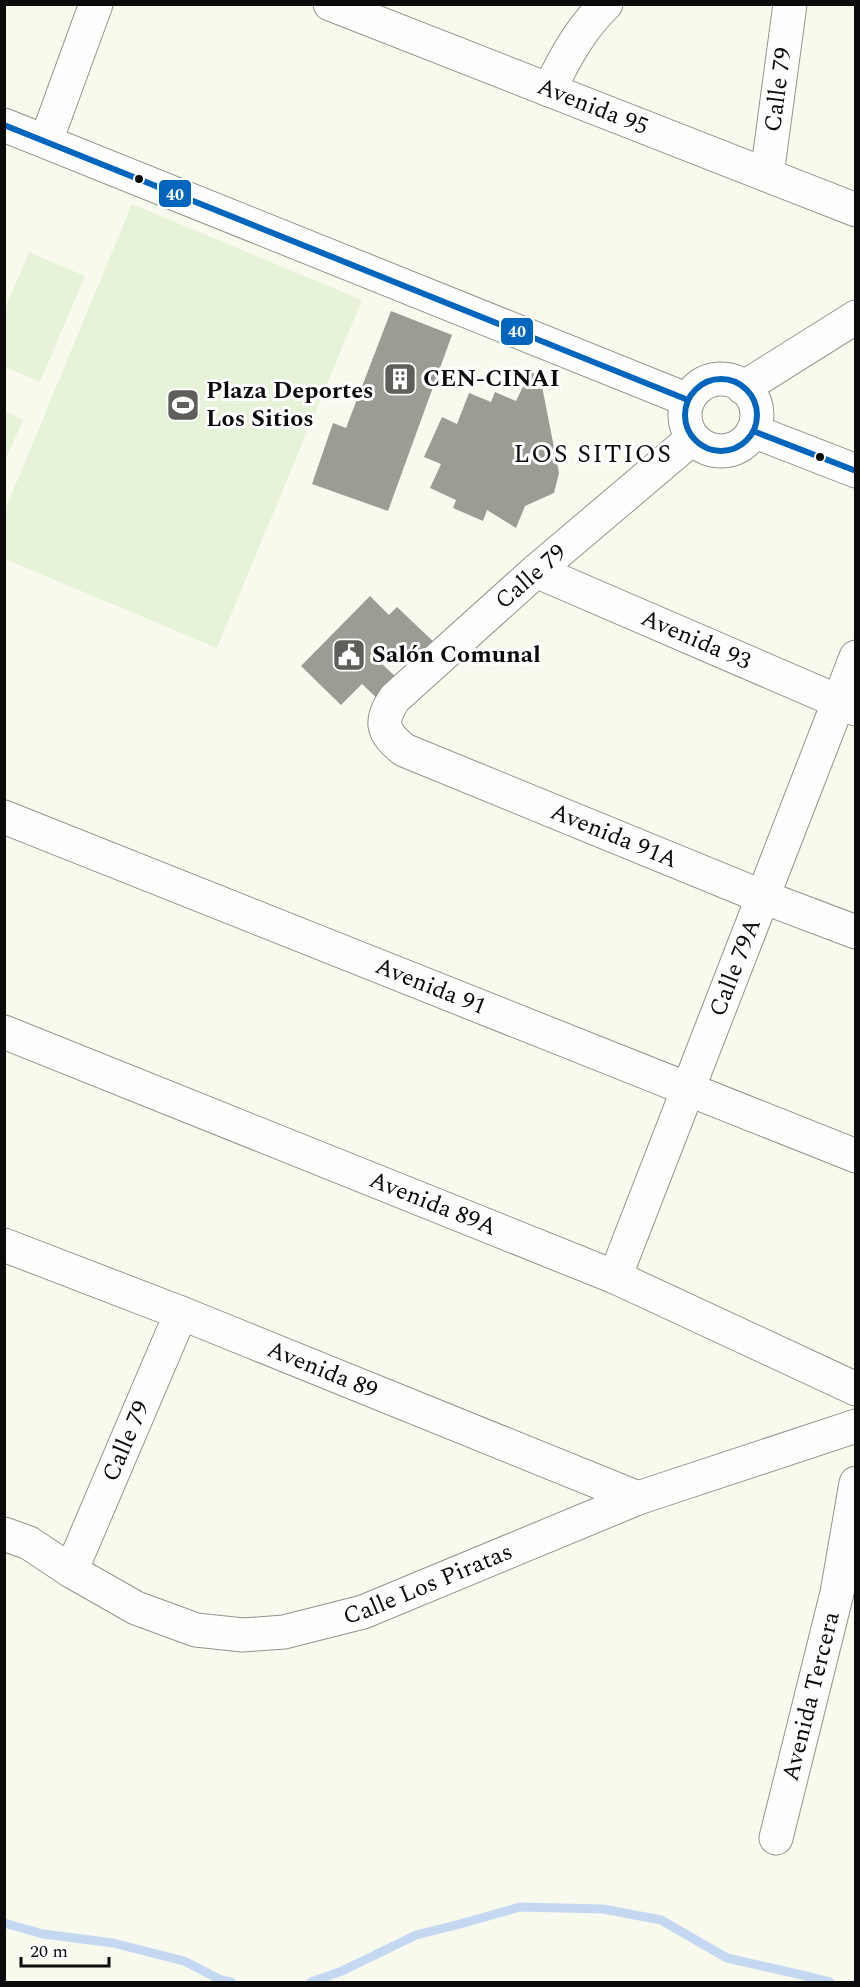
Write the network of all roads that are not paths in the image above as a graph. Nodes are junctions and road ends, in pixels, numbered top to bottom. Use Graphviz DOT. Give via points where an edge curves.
graph roads {
  1 [pos="96,4"];
  2 [pos="330,4"];
  3 [pos="606,4"];
  4 [pos="790,4"];
  5 [pos="549,90"];
  6 [pos="4,125"];
  7 [pos="46,141"];
  8 [pos="767,175"];
  9 [pos="855,210"];
  10 [pos="855,317"];
  11 [pos="743,388"];
  12 [pos="688,400"];
  13 [pos="753,431"];
  14 [pos="693,438"];
  15 [pos="855,471"];
  16 [pos="536,571"];
  17 [pos="855,657"];
  18 [pos="847,706"];
  19 [pos="383,725"];
  20 [pos="4,817"];
  21 [pos="763,897"];
  22 [pos="855,932"];
  23 [pos="4,1032"];
  24 [pos="688,1088"];
  25 [pos="855,1156"];
  26 [pos="4,1245"];
  27 [pos="615,1278"];
  28 [pos="181,1313"];
  29 [pos="855,1389"];
  30 [pos="855,1426"];
  31 [pos="855,1483"];
  32 [pos="638,1498"];
  33 [pos="4,1534"];
  34 [pos="71,1571"];
  35 [pos="846,1595"];
  36 [pos="776,1838"];
  1 -- 7 [label="street"];
  2 -- 5 [label="street, Avenida 95"];
  3 -- 5 [label="street" via="568,50"];
  4 -- 8 [label="street, Calle 79"];
  5 -- 8 [label="street, Avenida 95"];
  6 -- 7 [label="street"];
  7 -- 12 [label="street"];
  8 -- 9 [label="street, Avenida 95"];
  10 -- 11 [label="street"];
  11 -- 12 [label="street" via="732,381 706,382"];
  11 -- 13 [label="street" via="756,408"];
  12 -- 14 [label="street" via="684,413"];
  13 -- 14 [label="street" via="732,450 718,452"];
  13 -- 15 [label="street"];
  14 -- 16 [label="street, Calle 79"];
  16 -- 18 [label="street, Avenida 93"];
  16 -- 19 [label="street, Calle 79" via="394,698"];
  17 -- 18 [label="street, Calle 79A"];
  18 -- 21 [label="street, Calle 79A"];
  19 -- 21 [label="street, Avenida 91A" via="391,740 404,750"];
  20 -- 24 [label="street, Avenida 91"];
  21 -- 22 [label="street, Avenida 91A"];
  21 -- 24 [label="street, Calle 79A"];
  23 -- 27 [label="street, Avenida 89A"];
  24 -- 25 [label="street, Avenida 91"];
  24 -- 27 [label="street, Calle 79A"];
  26 -- 28 [label="street, Avenida 89"];
  27 -- 29 [label="street, Avenida 89A"];
  28 -- 32 [label="street, Avenida 89"];
  28 -- 34 [label="street, Calle 79"];
  30 -- 32 [label="street, Calle Los Piratas"];
  31 -- 35 [label="street, Avenida Tercera"];
  32 -- 34 [label="street, Calle Los Piratas" via="363,1612 284,1632 243,1635 196,1630 136,1608"];
  33 -- 34 [label="street, Calle Los Piratas" via="29,1543"];
  35 -- 36 [label="street, Avenida Tercera"];
}
